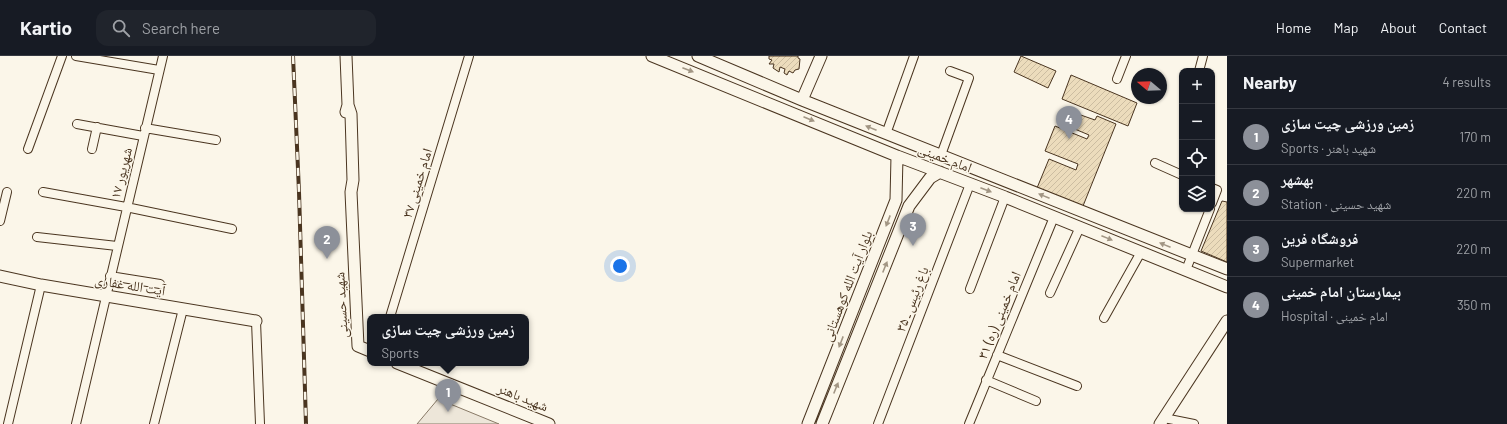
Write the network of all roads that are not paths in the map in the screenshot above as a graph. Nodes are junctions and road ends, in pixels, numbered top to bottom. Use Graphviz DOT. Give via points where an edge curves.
graph roads {
  1 [pos="62,56"];
  2 [pos="76,56"];
  3 [pos="163,56"];
  4 [pos="346,56"];
  5 [pos="469,56"];
  6 [pos="652,56"];
  7 [pos="698,56"];
  8 [pos="821,56"];
  9 [pos="914,56"];
  10 [pos="1126,56"];
  11 [pos="1203,56"];
  12 [pos="713,59"];
  13 [pos="1200,68"];
  14 [pos="159,70"];
  15 [pos="950,72"];
  16 [pos="745,75"];
  17 [pos="1117,79"];
  18 [pos="738,90"];
  19 [pos="802,100"];
  20 [pos="78,124"];
  21 [pos="97,128"];
  22 [pos="144,132"];
  23 [pos="886,134"];
  24 [pos="216,140"];
  25 [pos="28,149"];
  26 [pos="92,149"];
  27 [pos="941,155"];
  28 [pos="897,156"];
  29 [pos="1155,163"];
  30 [pos="940,172"];
  31 [pos="1179,174"];
  32 [pos="970,184"];
  33 [pos="7,192"];
  34 [pos="43,192"];
  35 [pos="1005,197"];
  36 [pos="896,200"];
  37 [pos="909,206"];
  38 [pos="126,207"];
  39 [pos="1209,212"];
  40 [pos="1054,217"];
  41 [pos="0,221"];
  42 [pos="1080,228"];
  43 [pos="232,230"];
  44 [pos="37,237"];
  45 [pos="117,246"];
  46 [pos="1141,252"];
  47 [pos="1192,256"];
  48 [pos="1227,269"];
  49 [pos="1186,270"];
  50 [pos="0,276"];
  51 [pos="110,276"];
  52 [pos="160,284"];
  53 [pos="41,285"];
  54 [pos="1227,287"];
  55 [pos="970,289"];
  56 [pos="1050,293"];
  57 [pos="105,296"];
  58 [pos="183,309"];
  59 [pos="391,314"];
  60 [pos="1104,318"];
  61 [pos="256,321"];
  62 [pos="1227,321"];
  63 [pos="367,350"];
  64 [pos="997,354"];
  65 [pos="404,366"];
  66 [pos="986,380"];
  67 [pos="1077,386"];
  68 [pos="1036,402"];
  69 [pos="1162,421"];
  70 [pos="8,424"];
  71 [pos="76,424"];
  72 [pos="154,424"];
  73 [pos="260,424"];
  74 [pos="549,424"];
  75 [pos="808,424"];
  76 [pos="822,424"];
  77 [pos="878,424"];
  78 [pos="969,424"];
  79 [pos="1194,424"];
  1 -- 25 [label="street"];
  2 -- 14 [label="street"];
  3 -- 14 [label="street, ۱۷ شهریور"];
  4 -- 63 [label="main road, شهید حسینی" via="346,180 351,192 358,346"];
  5 -- 59 [label="street, امام خمینی ۳۷"];
  6 -- 18 [label="main road, امام خمینی, one-way"];
  7 -- 12 [label="main road, امام خمینی"];
  8 -- 19 [label="main road"];
  9 -- 23 [label="street"];
  10 -- 17 [label="street"];
  11 -- 13 [label="street"];
  12 -- 16 [label="main road, امام خمینی"];
  14 -- 22 [label="street, ۱۷ شهریور"];
  15 -- 27 [label="street" via="968,78"];
  16 -- 18 [label="main road"];
  16 -- 19 [label="main road, امام خمینی"];
  18 -- 28 [label="main road, امام خمینی, one-way"];
  23 -- 19 [label="main road, امام خمینی, one-way"];
  20 -- 21 [label="street"];
  21 -- 22 [label="street"];
  21 -- 26 [label="street"];
  22 -- 24 [label="street"];
  22 -- 38 [label="street, ۱۷ شهریور"];
  23 -- 27 [label="main road, امام خمینی"];
  47 -- 27 [label="main road, امام خمینی, one-way"];
  28 -- 30 [label="main road, امام خمینی"];
  28 -- 36 [label="main road, بلوار آیت الله کوهستانی"];
  29 -- 31 [label="street"];
  30 -- 32 [label="main road, امام خمینی"];
  30 -- 37 [label="main road, بلوار آیت الله کوهستانی" via="930,178"];
  32 -- 35 [label="main road, امام خمینی, one-way"];
  32 -- 77 [label="street, باغ رئیس ـ ۳۵"];
  33 -- 41 [label="street"];
  34 -- 38 [label="street"];
  35 -- 40 [label="main road, امام خمینی"];
  35 -- 55 [label="street"];
  36 -- 37 [label="main road" via="905,197 909,201"];
  36 -- 75 [label="main road, بلوار آیت الله کوهستانی, one-way"];
  76 -- 37 [label="main road, بلوار آیت الله کوهستانی, one-way"];
  38 -- 43 [label="street"];
  38 -- 45 [label="street, ۱۷ شهریور"];
  39 -- 47 [label="street"];
  40 -- 42 [label="main road, امام خمینی"];
  40 -- 64 [label="street, امام خمینی (ره) ۳۱"];
  42 -- 46 [label="main road, امام خمینی, one-way"];
  42 -- 56 [label="street"];
  44 -- 45 [label="street"];
  45 -- 51 [label="street, ۱۷ شهریور"];
  46 -- 49 [label="main road, امام خمینی"];
  46 -- 60 [label="street"];
  47 -- 48 [label="main road, امام خمینی"];
  47 -- 49 [label="street"];
  49 -- 54 [label="main road, امام خمینی"];
  50 -- 53 [label="main road, آیت الله غفاری"];
  51 -- 52 [label="street"];
  51 -- 57 [label="street, ۱۷ شهریور"];
  53 -- 57 [label="main road, آیت الله غفاری"];
  53 -- 70 [label="street"];
  57 -- 58 [label="main road, آیت الله غفاری"];
  57 -- 71 [label="street, ۱۷ شهریور"];
  58 -- 61 [label="main road, آیت الله غفاری"];
  58 -- 72 [label="street"];
  61 -- 73 [label="street"];
  62 -- 69 [label="main road"];
  64 -- 66 [label="street, امام خمینی (ره) ۳۱"];
  64 -- 67 [label="street"];
  65 -- 74 [label="main road, شهید باهنر"];
  66 -- 68 [label="street"];
  66 -- 78 [label="street, امام خمینی (ره) ۳۱"];
  69 -- 79 [label="street"];
}
